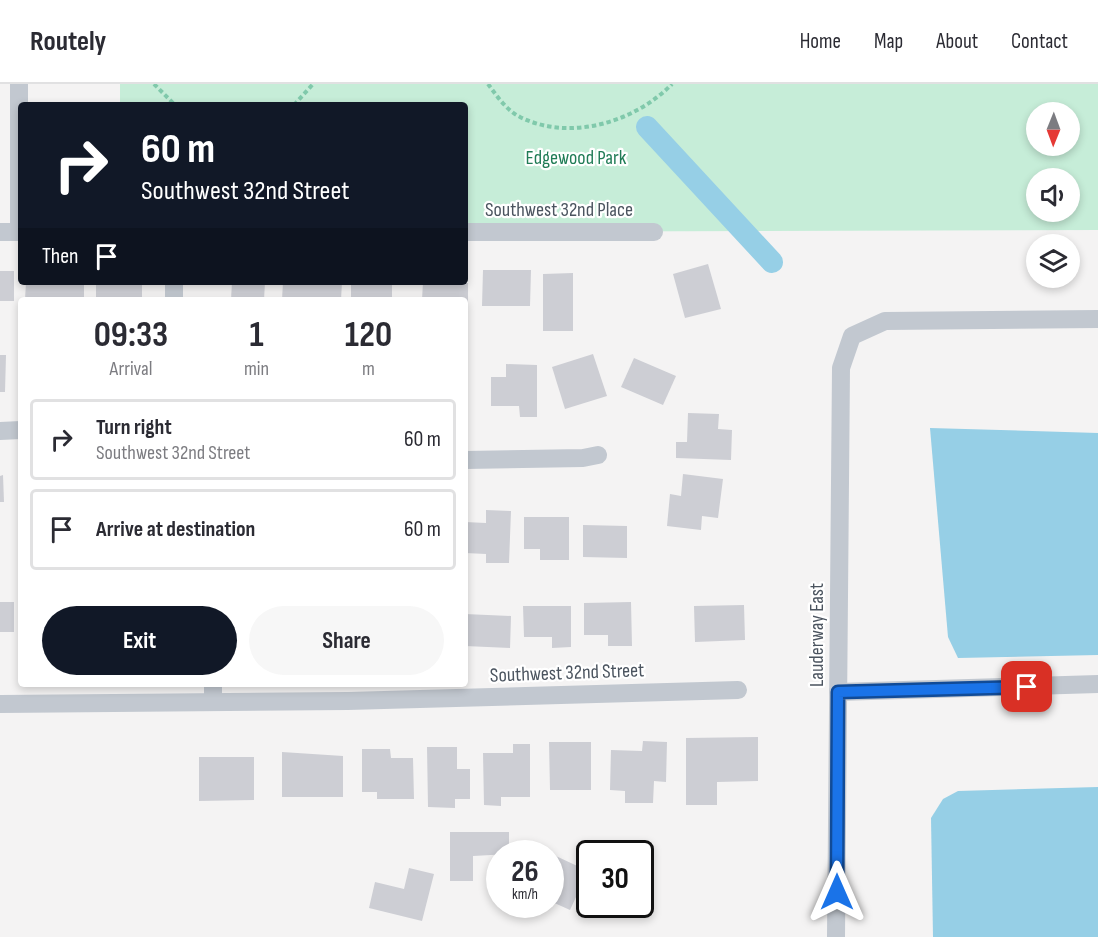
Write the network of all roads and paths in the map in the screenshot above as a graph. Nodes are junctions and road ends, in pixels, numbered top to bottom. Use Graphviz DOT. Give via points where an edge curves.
graph roads {
  1 [pos="19,84"];
  2 [pos="154,84"];
  3 [pos="313,84"];
  4 [pos="488,84"];
  5 [pos="672,84"];
  6 [pos="19,102"];
  7 [pos="171,102"];
  8 [pos="297,102"];
  9 [pos="0,232"];
  10 [pos="18,232"];
  11 [pos="468,232"];
  12 [pos="654,232"];
  13 [pos="1098,319"];
  14 [pos="18,430"];
  15 [pos="0,431"];
  16 [pos="598,455"];
  17 [pos="468,460"];
  18 [pos="1098,684"];
  19 [pos="738,690"];
  20 [pos="838,692"];
  21 [pos="213,693"];
  22 [pos="0,704"];
  23 [pos="836,937"];
  1 -- 6 [label="street"];
  2 -- 7 [label="path"];
  3 -- 8 [label="path"];
  4 -- 5 [label="path" via="519,116 544,124 578,127 598,125 632,113"];
  9 -- 10 [label="street"];
  11 -- 12 [label="street, Southwest 32nd Place"];
  13 -- 20 [label="street, Lauderway East" via="885,321 852,336 841,368"];
  14 -- 15 [label="street"];
  16 -- 17 [label="street"];
  18 -- 20 [label="street"];
  19 -- 21 [label="street, Southwest 32nd Street"];
  20 -- 23 [label="street, Lauderway East"];
  21 -- 22 [label="street, Southwest 32nd Street"];
}
